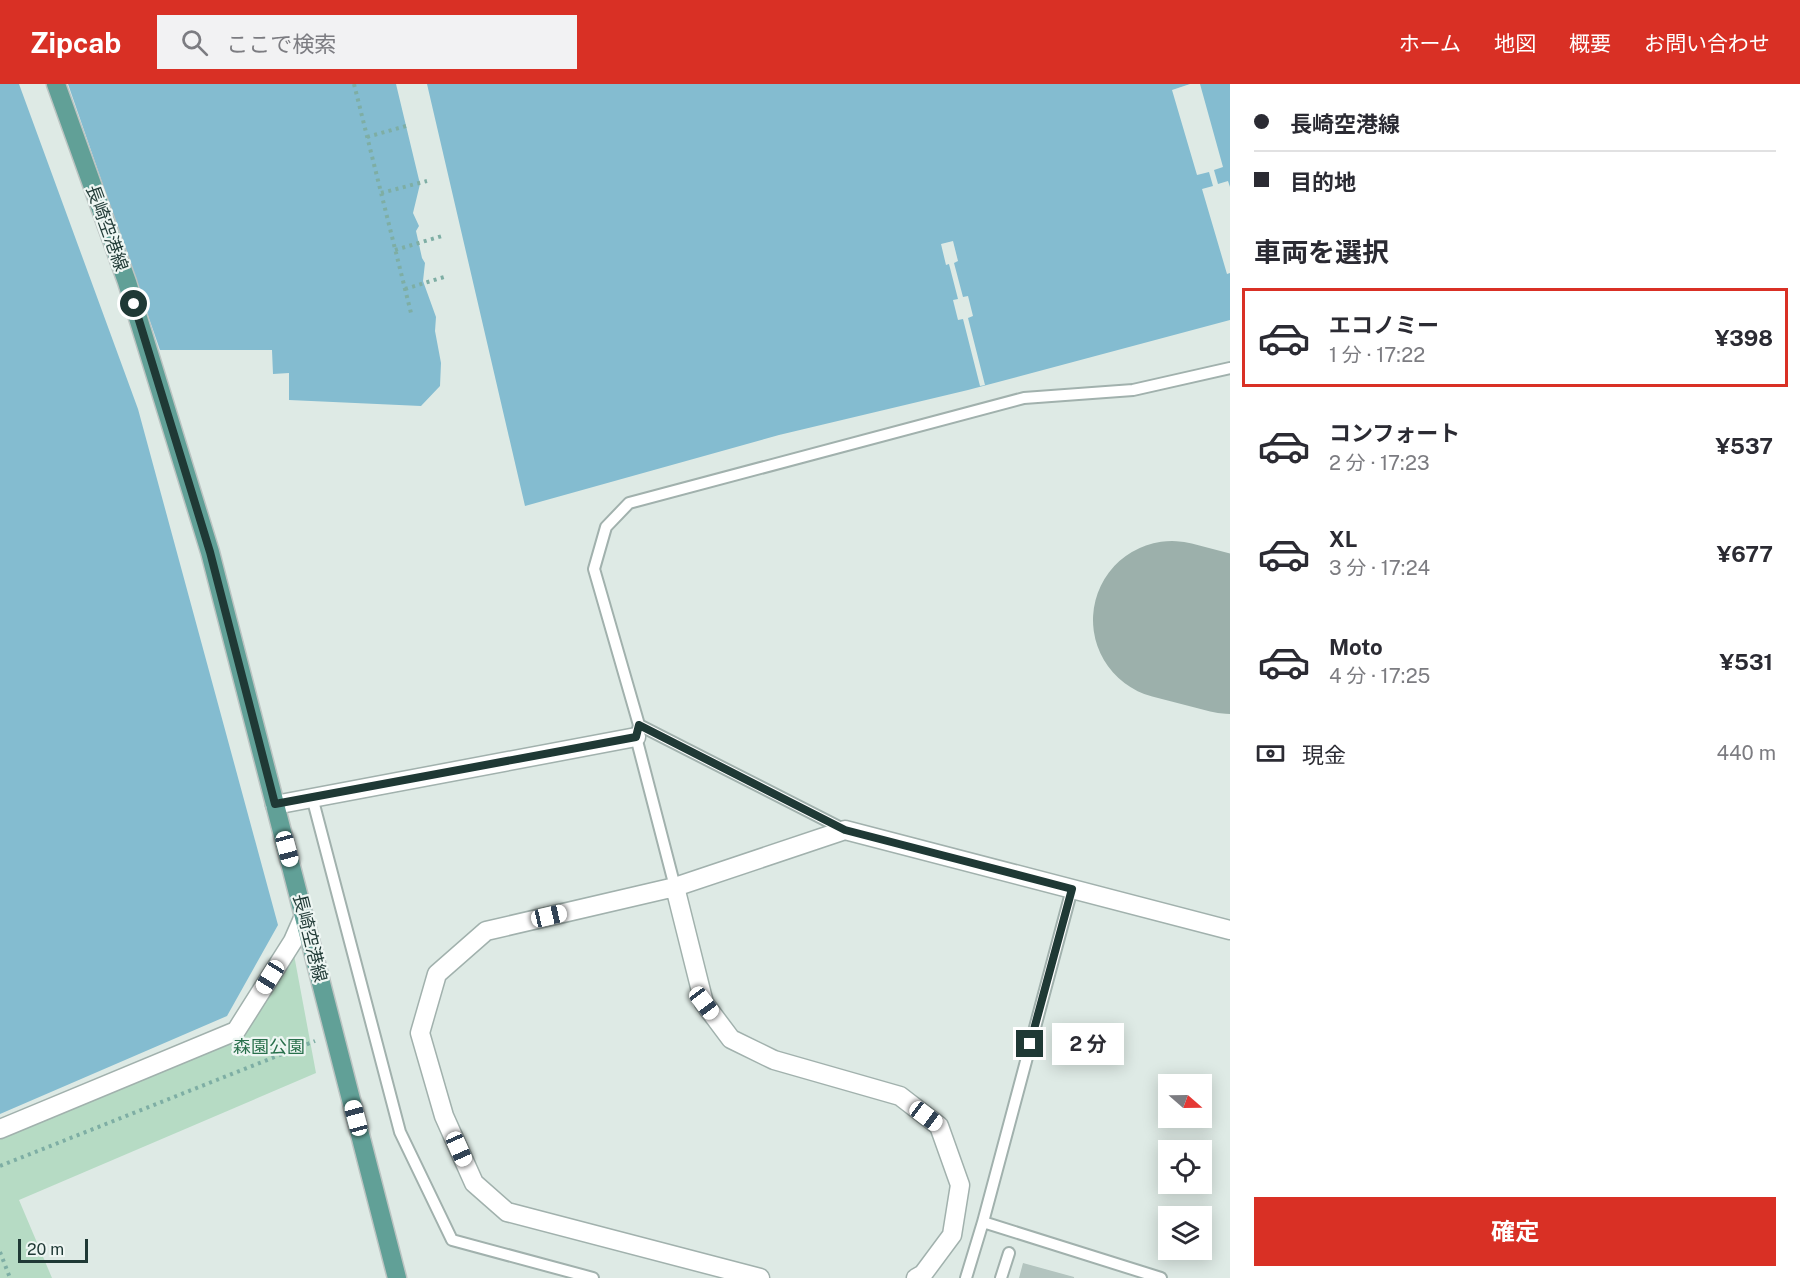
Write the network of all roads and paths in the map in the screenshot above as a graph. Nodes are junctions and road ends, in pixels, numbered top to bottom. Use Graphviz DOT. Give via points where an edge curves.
graph roads {
  1 [pos="56,84"];
  2 [pos="354,84"];
  3 [pos="406,126"];
  4 [pos="368,137"];
  5 [pos="427,181"];
  6 [pos="381,193"];
  7 [pos="442,236"];
  8 [pos="395,250"];
  9 [pos="444,277"];
  10 [pos="405,289"];
  11 [pos="412,317"];
  12 [pos="1230,368"];
  13 [pos="638,731"];
  14 [pos="312,797"];
  15 [pos="275,804"];
  16 [pos="845,830"];
  17 [pos="675,887"];
  18 [pos="1072,889"];
  19 [pos="304,916"];
  20 [pos="1230,930"];
  21 [pos="316,1041"];
  22 [pos="0,1129"];
  23 [pos="0,1166"];
  24 [pos="983,1222"];
  25 [pos="0,1252"];
  26 [pos="1009,1253"];
  27 [pos="10,1278"];
  28 [pos="397,1278"];
  29 [pos="593,1278"];
  30 [pos="760,1278"];
  31 [pos="916,1278"];
  32 [pos="966,1278"];
  33 [pos="1001,1278"];
  34 [pos="1161,1278"];
  1 -- 15 [label="main road, 長崎空港線" via="127,282 210,552"];
  2 -- 4 [label="path"];
  3 -- 4 [label="path"];
  4 -- 6 [label="path"];
  5 -- 6 [label="path"];
  6 -- 8 [label="path"];
  7 -- 8 [label="path"];
  8 -- 10 [label="path"];
  9 -- 10 [label="path"];
  10 -- 11 [label="path"];
  12 -- 13 [label="lane" via="1133,390 1024,398 629,504 606,527 594,569"];
  13 -- 14 [label="street"];
  13 -- 16 [label="lane"];
  13 -- 17 [label="lane"];
  14 -- 15 [label="street"];
  14 -- 29 [label="lane" via="400,1132 452,1240"];
  15 -- 19 [label="main road, 長崎空港線"];
  16 -- 17 [label="street"];
  16 -- 18 [label="street"];
  17 -- 30 [label="street" via="486,931 437,974 420,1033 444,1116 474,1183 507,1212"];
  17 -- 31 [label="street" via="704,1003 731,1039 774,1060 900,1096 939,1126 960,1185 951,1235"];
  18 -- 20 [label="street"];
  18 -- 24 [label="lane"];
  19 -- 22 [label="street" via="293,941 236,1031"];
  19 -- 28 [label="main road, 長崎空港線"];
  21 -- 23 [label="path"];
  24 -- 32 [label="lane"];
  24 -- 34 [label="lane"];
  25 -- 27 [label="path"];
  26 -- 33 [label="lane"];
}
